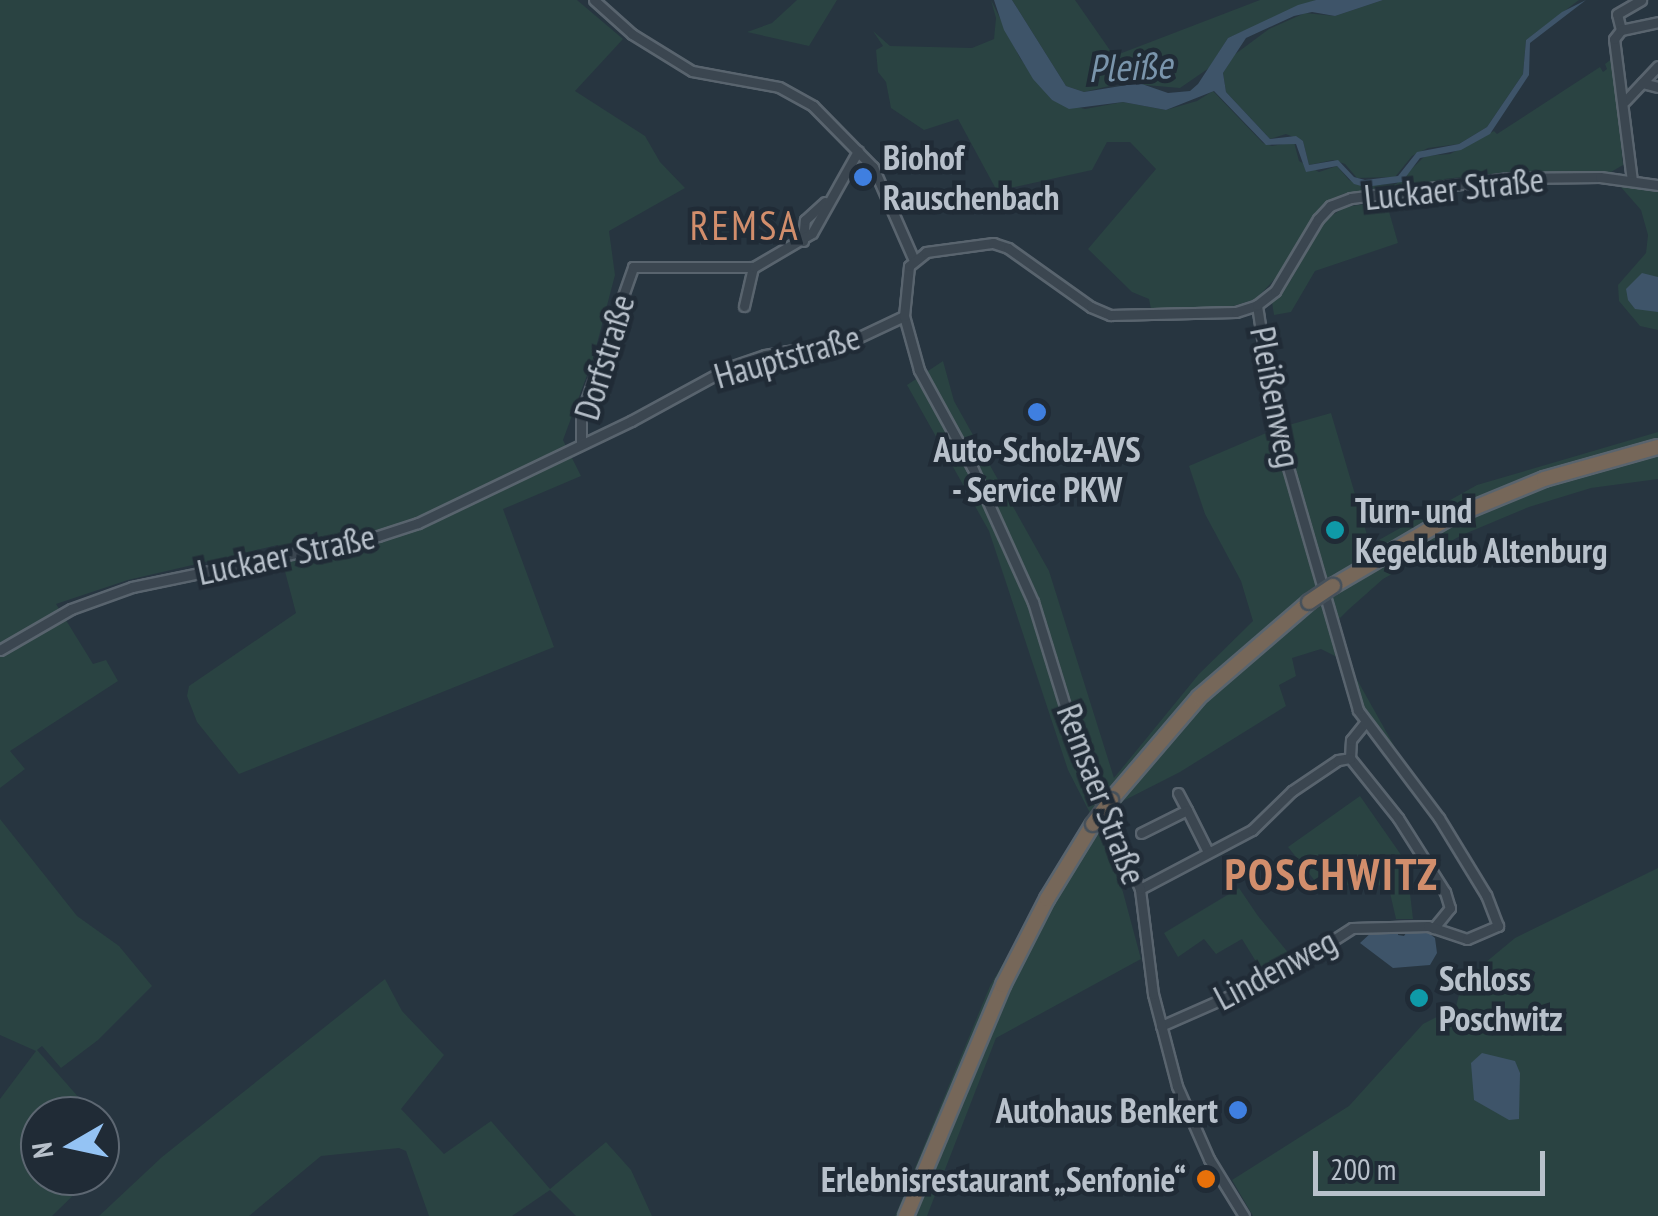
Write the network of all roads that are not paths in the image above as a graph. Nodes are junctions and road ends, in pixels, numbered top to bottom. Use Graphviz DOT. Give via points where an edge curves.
graph roads {
  1 [pos="594,0"];
  2 [pos="1641,0"];
  3 [pos="1656,27"];
  4 [pos="1621,30"];
  5 [pos="1658,66"];
  6 [pos="1642,83"];
  7 [pos="1658,87"];
  8 [pos="1625,101"];
  9 [pos="858,151"];
  10 [pos="1632,181"];
  11 [pos="1658,185"];
  12 [pos="914,258"];
  13 [pos="753,267"];
  14 [pos="1258,304"];
  15 [pos="744,306"];
  16 [pos="904,316"];
  17 [pos="581,444"];
  18 [pos="1658,447"];
  19 [pos="570,450"];
  20 [pos="0,650"];
  21 [pos="1364,724"];
  22 [pos="1350,758"];
  23 [pos="1178,793"];
  24 [pos="1187,810"];
  25 [pos="1141,833"];
  26 [pos="1208,850"];
  27 [pos="1140,889"];
  28 [pos="1498,917"];
  29 [pos="1434,928"];
  30 [pos="1161,1026"];
  31 [pos="906,1216"];
  32 [pos="1244,1216"];
  1 -- 9 [label="street" via="632,34 692,71 798,94"];
  2 -- 4 [label="street" via="1617,14"];
  3 -- 4 [label="street"];
  4 -- 8 [label="street" via="1614,40"];
  5 -- 6 [label="street"];
  6 -- 7 [label="street"];
  6 -- 8 [label="street"];
  8 -- 10 [label="street"];
  9 -- 12 [label="street" via="884,183"];
  9 -- 13 [label="street, Dorfstraße" via="827,200 805,220 803,241"];
  10 -- 11 [label="street, Luckaer Straße"];
  10 -- 14 [label="street, Luckaer Straße" via="1508,178 1351,198 1318,219 1288,274"];
  12 -- 14 [label="street" via="992,243 1090,307 1122,317 1236,312"];
  12 -- 16 [label="street, Hauptstraße"];
  13 -- 15 [label="street"];
  13 -- 17 [label="street, Dorfstraße" via="633,267 582,415"];
  14 -- 21 [label="street, Pleißenweg" via="1274,423"];
  16 -- 17 [label="street, Hauptstraße" via="853,340 730,367"];
  16 -- 27 [label="street, Remsaer Straße" via="918,370 1007,541 1054,662 1081,758"];
  17 -- 19 [label="street, Hauptstraße"];
  18 -- 31 [label="highway, bridge" via="1544,479 1447,519 1310,602 1199,697 1092,824 1010,972"];
  19 -- 20 [label="street, Luckaer Straße" via="418,523 132,587 71,609"];
  21 -- 22 [label="street" via="1351,740"];
  21 -- 28 [label="street, Pleißenweg" via="1439,818"];
  22 -- 26 [label="street" via="1292,791 1252,830"];
  22 -- 29 [label="street" via="1445,892 1450,908"];
  23 -- 24 [label="street"];
  24 -- 25 [label="street"];
  24 -- 26 [label="street"];
  26 -- 27 [label="street"];
  27 -- 30 [label="street, Remsaer Straße"];
  28 -- 29 [label="street, Lindenweg" via="1486,935 1467,939"];
  29 -- 30 [label="street, Lindenweg" via="1342,932 1291,968"];
  30 -- 32 [label="street, Remsaer Straße" via="1192,1126"];
}
